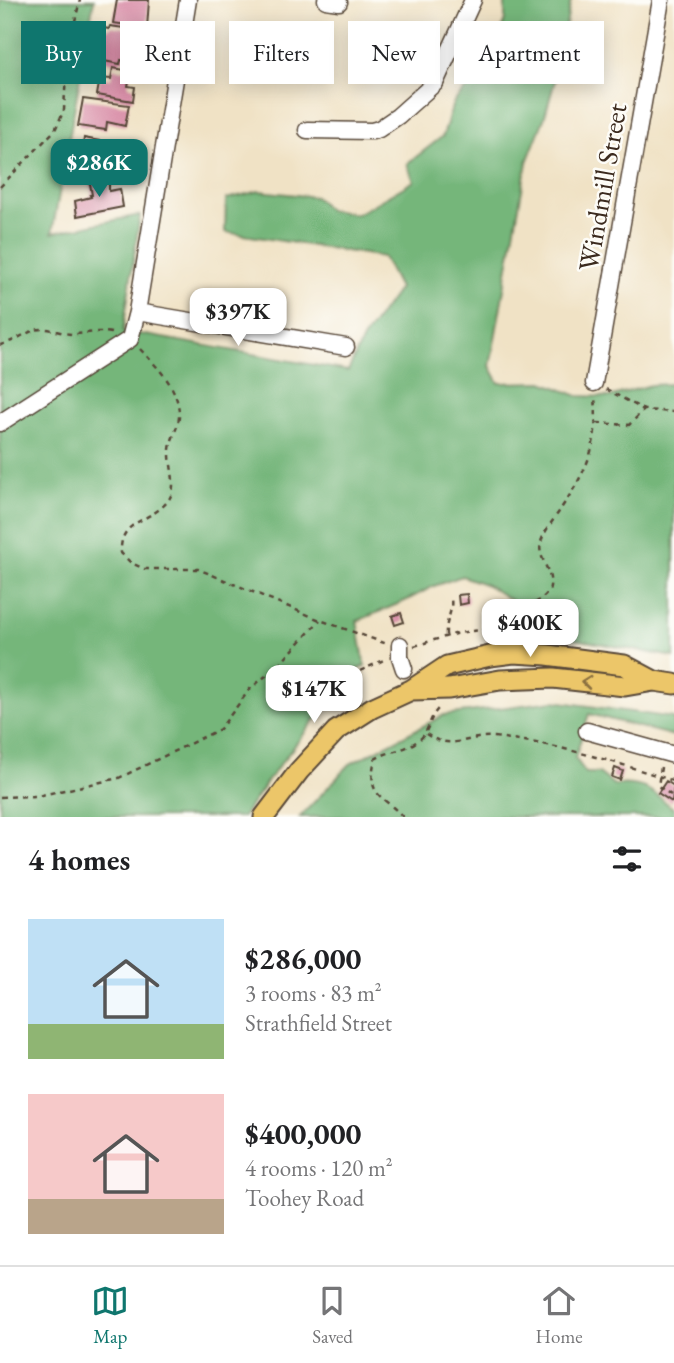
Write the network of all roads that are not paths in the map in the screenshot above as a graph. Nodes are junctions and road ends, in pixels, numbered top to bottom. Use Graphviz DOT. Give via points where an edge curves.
graph roads {
  1 [pos="188,0"];
  2 [pos="473,0"];
  3 [pos="661,0"];
  4 [pos="307,130"];
  5 [pos="135,317"];
  6 [pos="346,347"];
  7 [pos="594,383"];
  8 [pos="0,422"];
  9 [pos="396,651"];
  10 [pos="404,669"];
  11 [pos="674,684"];
  12 [pos="587,731"];
  13 [pos="674,755"];
  14 [pos="264,817"];
  1 -- 5 [label="street"];
  2 -- 4 [label="street" via="435,83 398,116 372,131"];
  3 -- 7 [label="street, Windmill Street"];
  5 -- 6 [label="street"];
  5 -- 8 [label="street" via="130,340"];
  9 -- 10 [label="street"];
  11 -- 14 [label="main road" via="654,681 625,686 553,678 411,690 336,731"];
  12 -- 13 [label="street"];
}
